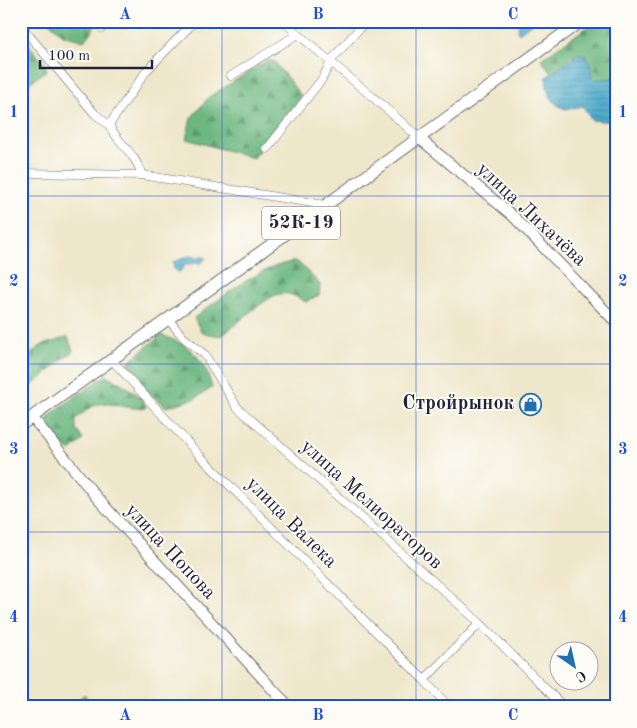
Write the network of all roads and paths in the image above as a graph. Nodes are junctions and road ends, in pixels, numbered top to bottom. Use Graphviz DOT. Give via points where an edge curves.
graph roads {
  1 [pos="108,21"];
  2 [pos="195,21"];
  3 [pos="283,21"];
  4 [pos="366,21"];
  5 [pos="581,21"];
  6 [pos="21,26"];
  7 [pos="102,28"];
  8 [pos="298,34"];
  9 [pos="331,64"];
  10 [pos="231,76"];
  11 [pos="109,125"];
  12 [pos="418,138"];
  13 [pos="267,148"];
  14 [pos="21,174"];
  15 [pos="142,174"];
  16 [pos="325,206"];
  17 [pos="168,319"];
  18 [pos="616,322"];
  19 [pos="112,360"];
  20 [pos="32,417"];
  21 [pos="21,425"];
  22 [pos="480,623"];
  23 [pos="424,680"];
  24 [pos="289,707"];
  25 [pos="449,707"];
  26 [pos="564,707"];
  1 -- 7 [label="street"];
  2 -- 11 [label="street" via="147,70"];
  3 -- 8 [label="street"];
  4 -- 9 [label="street"];
  5 -- 12 [label="main road, 52К-19"];
  6 -- 11 [label="street" via="95,114"];
  8 -- 9 [label="street"];
  8 -- 10 [label="street"];
  9 -- 12 [label="street" via="379,100"];
  9 -- 13 [label="street"];
  11 -- 15 [label="street" via="139,163"];
  12 -- 16 [label="main road, 52К-19"];
  12 -- 18 [label="street, улица Лихачёва" via="513,216"];
  14 -- 15 [label="street"];
  15 -- 16 [label="street"];
  16 -- 17 [label="main road, 52К-19"];
  17 -- 19 [label="main road, 52К-19"];
  17 -- 22 [label="street, улица Мелиораторов" via="205,354 237,407"];
  19 -- 20 [label="main road, 52К-19"];
  19 -- 23 [label="street, улица Валека" via="199,454"];
  20 -- 21 [label="main road, 52К-19"];
  20 -- 24 [label="street, улица Попова" via="98,500"];
  22 -- 23 [label="street"];
  22 -- 26 [label="street, улица Мелиораторов"];
  23 -- 25 [label="street, улица Валека"];
}
